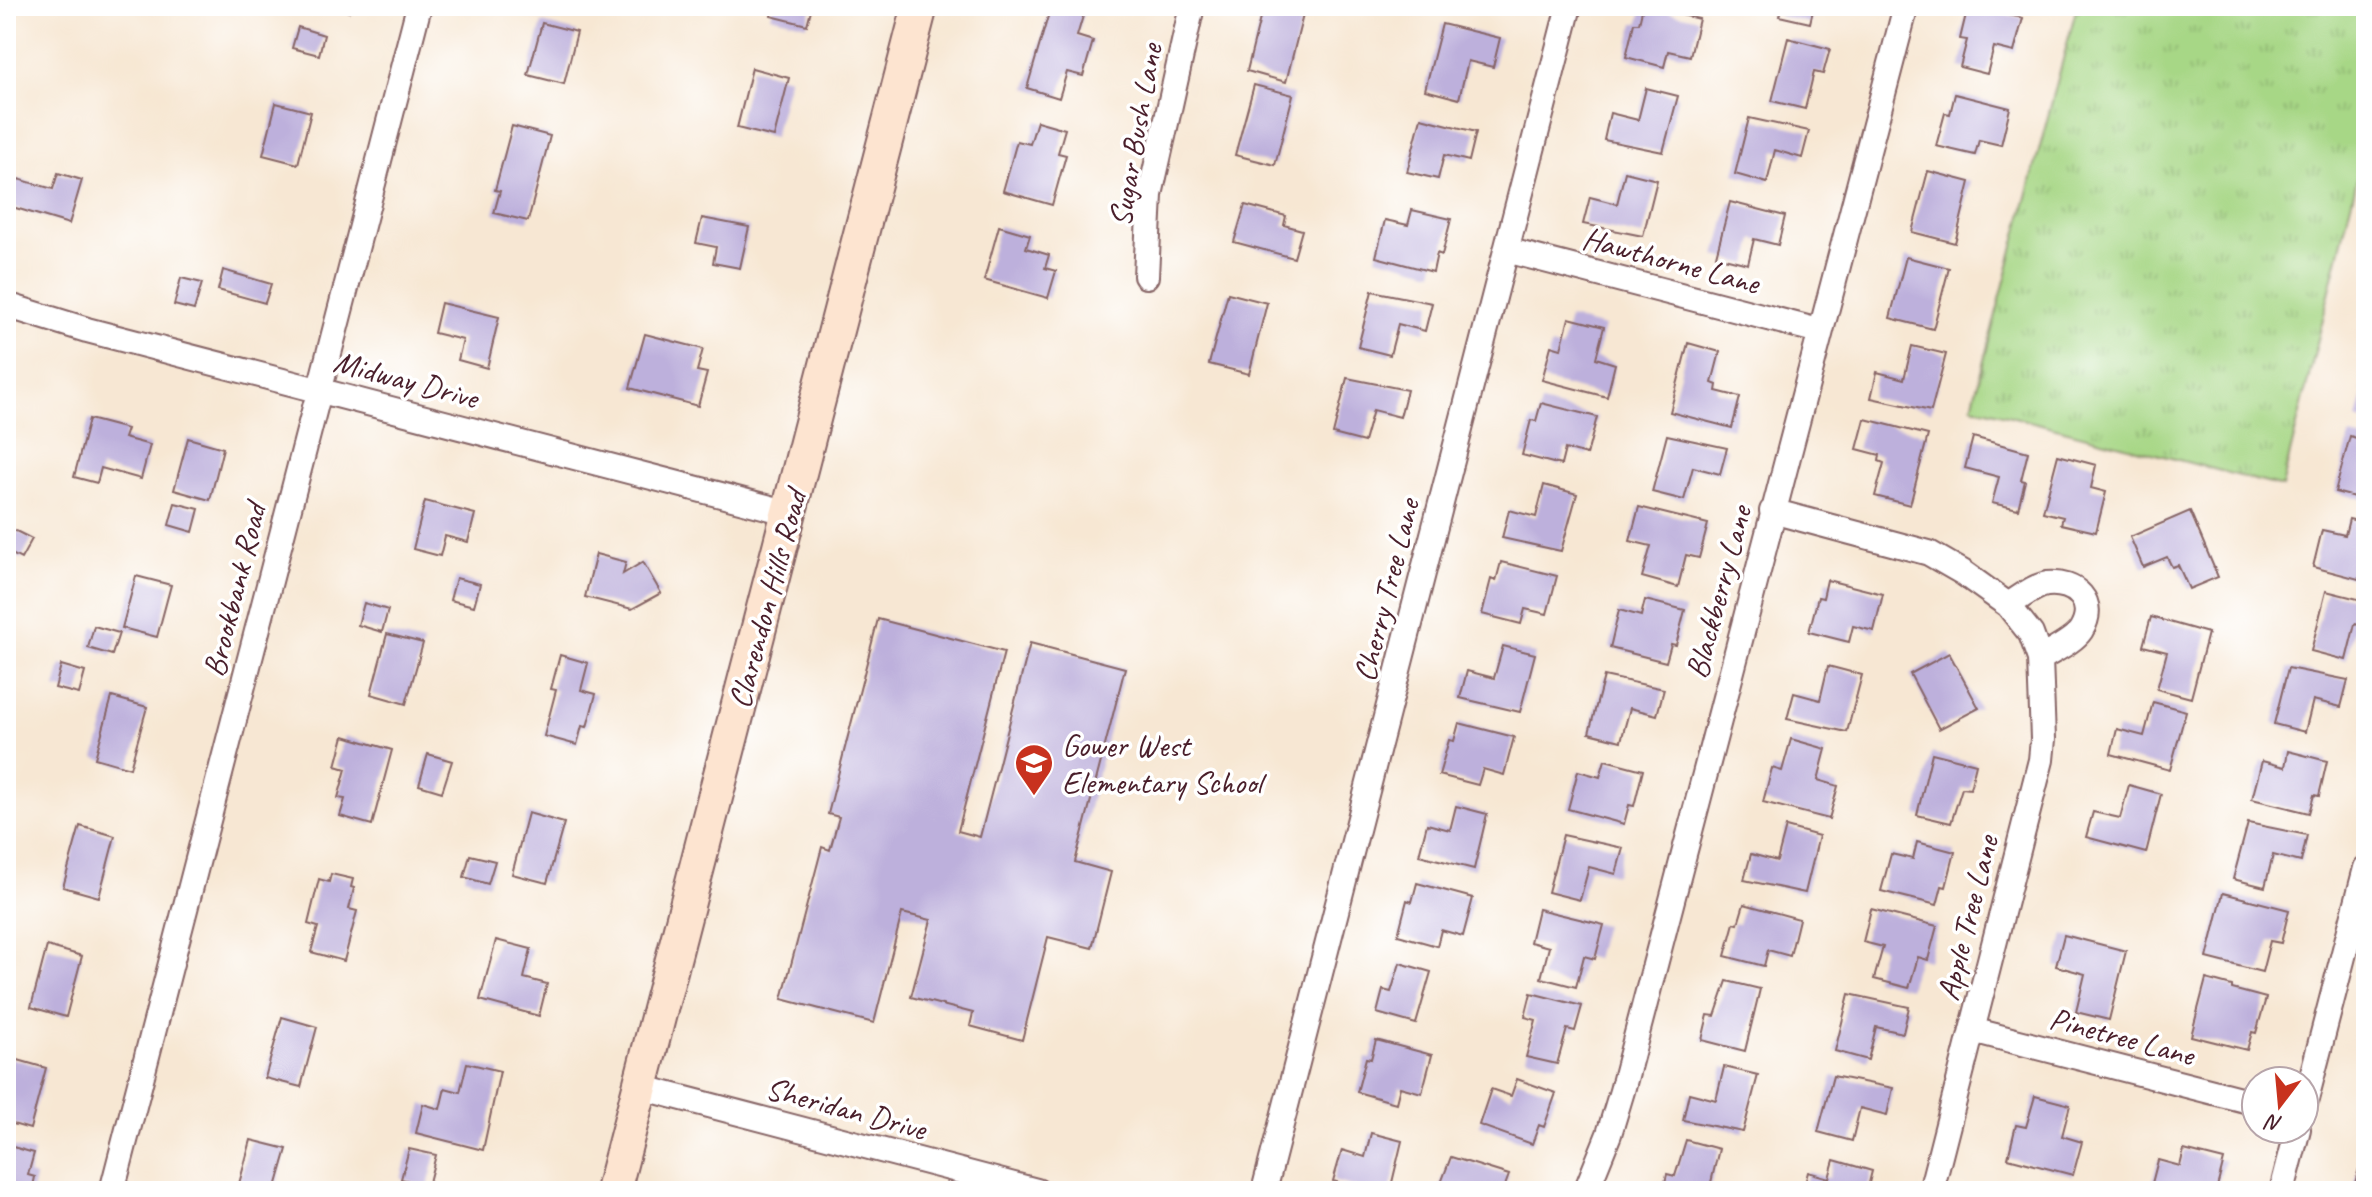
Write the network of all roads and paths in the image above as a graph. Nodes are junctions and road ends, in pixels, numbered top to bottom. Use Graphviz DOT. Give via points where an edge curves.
graph roads {
  1 [pos="419,6"];
  2 [pos="920,6"];
  3 [pos="1192,6"];
  4 [pos="1569,6"];
  5 [pos="1906,6"];
  6 [pos="1506,250"];
  7 [pos="1146,276"];
  8 [pos="6,305"];
  9 [pos="1819,331"];
  10 [pos="319,390"];
  11 [pos="1772,511"];
  12 [pos="790,513"];
  13 [pos="2008,605"];
  14 [pos="2040,659"];
  15 [pos="2366,868"];
  16 [pos="1972,1030"];
  17 [pos="2315,1065"];
  18 [pos="640,1087"];
  19 [pos="2240,1099"];
  20 [pos="2294,1145"];
  21 [pos="112,1191"];
  22 [pos="613,1191"];
  23 [pos="1037,1191"];
  24 [pos="1264,1191"];
  25 [pos="1586,1191"];
  26 [pos="1931,1191"];
  27 [pos="2282,1191"];
  1 -- 10 [label="street, Brookbank Road"];
  2 -- 12 [label="street, Clarendon Hills Road"];
  3 -- 7 [label="street, Sugar Bush Lane" via="1150,195"];
  4 -- 6 [label="street, Cherry Tree Lane"];
  5 -- 9 [label="street, Blackberry Lane"];
  6 -- 9 [label="street, Hawthorne Lane"];
  6 -- 24 [label="street, Cherry Tree Lane"];
  8 -- 10 [label="street, Midway Drive"];
  9 -- 11 [label="street, Blackberry Lane"];
  10 -- 12 [label="street, Midway Drive"];
  10 -- 21 [label="street, Brookbank Road"];
  11 -- 13 [label="street, Apple Tree Lane" via="1929,553"];
  11 -- 25 [label="street, Blackberry Lane" via="1622,1091"];
  12 -- 18 [label="street, Clarendon Hills Road"];
  13 -- 14 [label="street, Apple Tree Lane" via="2031,634"];
  13 -- 14 [label="street" via="2043,584 2067,584 2082,595 2087,614 2080,632"];
  14 -- 16 [label="street, Apple Tree Lane" via="2041,760"];
  15 -- 17 [label="street"];
  16 -- 19 [label="street, Pinetree Lane"];
  16 -- 26 [label="street, Apple Tree Lane"];
  18 -- 22 [label="street, Clarendon Hills Road"];
  18 -- 23 [label="street, Sheridan Drive"];
  20 -- 27 [label="street"];
}
